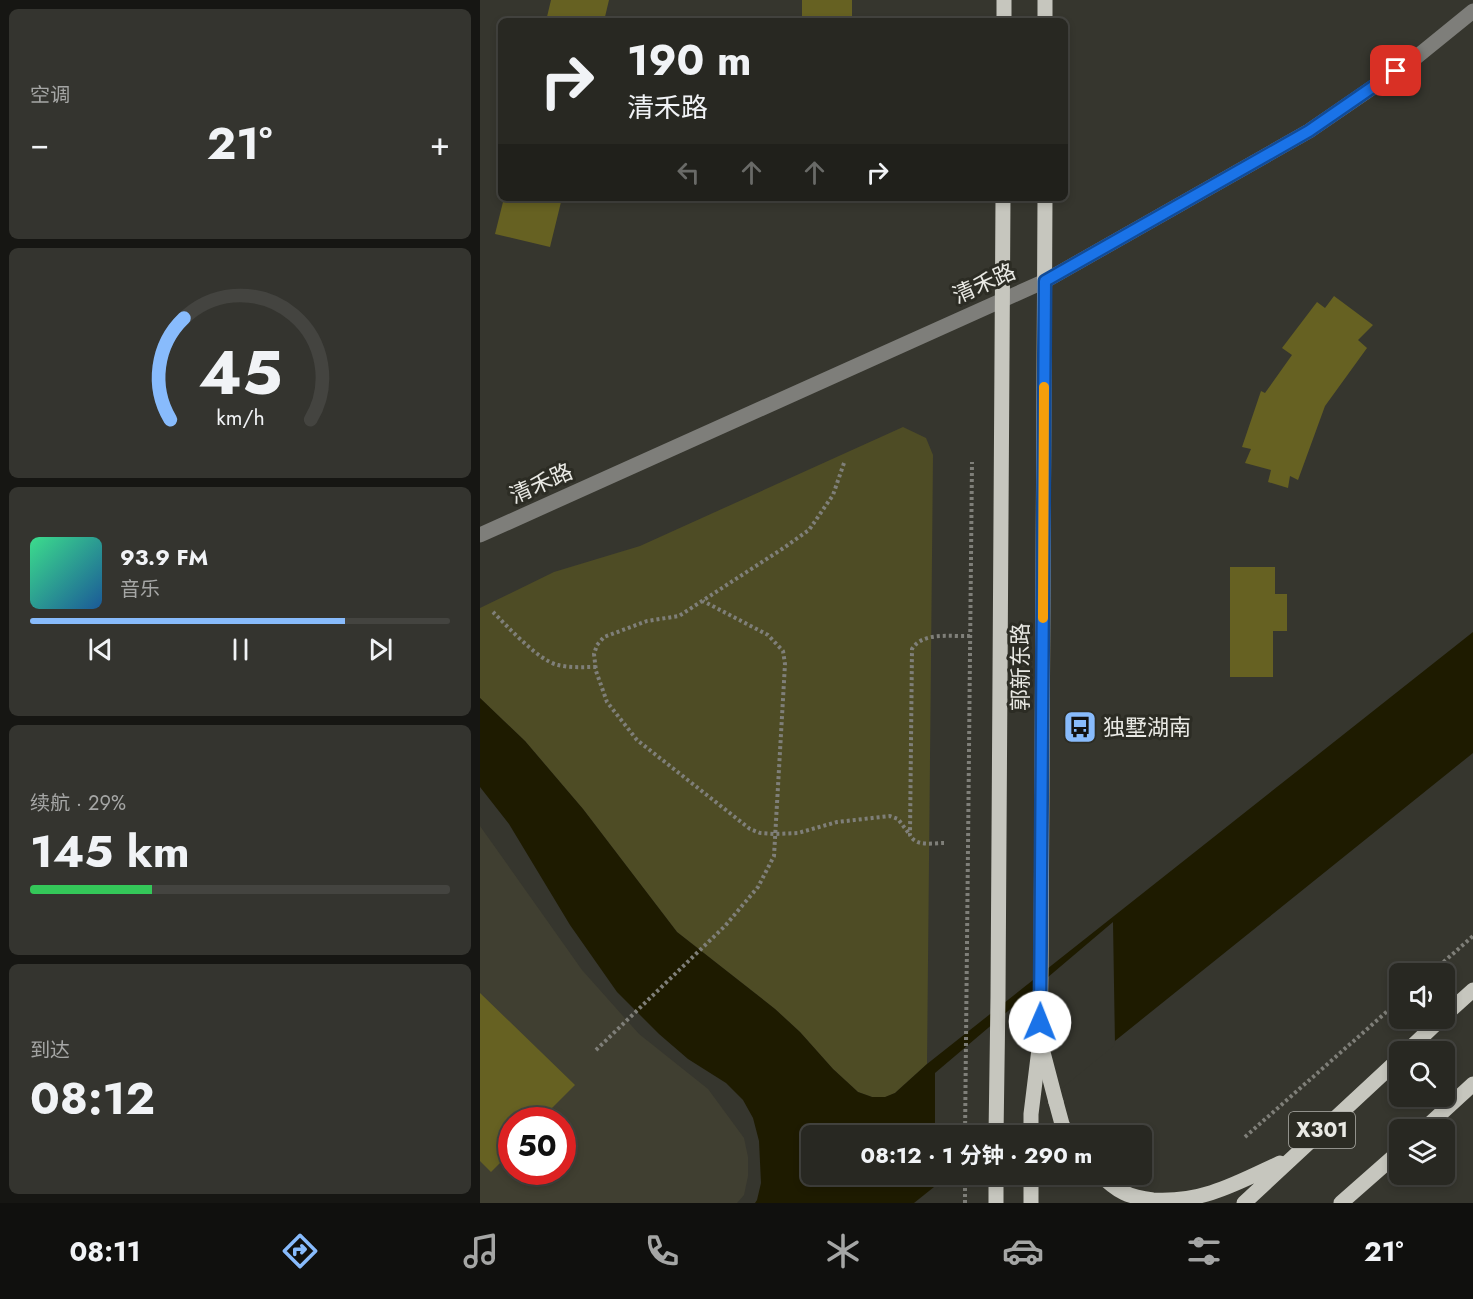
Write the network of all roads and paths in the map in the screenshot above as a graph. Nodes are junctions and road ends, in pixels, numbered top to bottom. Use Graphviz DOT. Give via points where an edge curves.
graph roads {
  1 [pos="1004,0"];
  2 [pos="1046,0"];
  3 [pos="1473,11"];
  4 [pos="1004,18"];
  5 [pos="1045,18"];
  6 [pos="1003,201"];
  7 [pos="1045,201"];
  8 [pos="1045,281"];
  9 [pos="1002,299"];
  10 [pos="844,462"];
  11 [pos="972,462"];
  12 [pos="480,535"];
  13 [pos="703,601"];
  14 [pos="493,612"];
  15 [pos="971,636"];
  16 [pos="596,666"];
  17 [pos="775,834"];
  18 [pos="910,836"];
  19 [pos="944,843"];
  20 [pos="1473,936"];
  21 [pos="1442,963"];
  22 [pos="1473,990"];
  23 [pos="1455,1006"];
  24 [pos="1389,1010"];
  25 [pos="1430,1029"];
  26 [pos="1040,1041"];
  27 [pos="1418,1041"];
  28 [pos="596,1050"];
  29 [pos="1389,1068"];
  30 [pos="1473,1084"];
  31 [pos="1435,1119"];
  32 [pos="965,1125"];
  33 [pos="996,1125"];
  34 [pos="1031,1125"];
  35 [pos="1062,1125"];
  36 [pos="1245,1137"];
  37 [pos="1293,1156"];
  38 [pos="1389,1160"];
  39 [pos="965,1185"];
  40 [pos="996,1185"];
  41 [pos="1031,1185"];
  42 [pos="1111,1185"];
  43 [pos="965,1203"];
  44 [pos="996,1203"];
  45 [pos="1031,1203"];
  46 [pos="1244,1203"];
  47 [pos="1341,1203"];
  1 -- 4 [label="main road"];
  2 -- 5 [label="main road"];
  3 -- 8 [label="street, 清禾路" via="1414,59 1309,131"];
  6 -- 9 [label="main road, 郭新东路"];
  7 -- 8 [label="main road, 郭新东路"];
  8 -- 9 [label="street, 清禾路"];
  8 -- 26 [label="main road, 郭新东路"];
  9 -- 12 [label="street, 清禾路"];
  9 -- 33 [label="main road, 郭新东路"];
  10 -- 13 [label="path" via="833,495 809,530"];
  11 -- 15 [label="path"];
  13 -- 16 [label="path" via="679,616 647,621 604,637 594,654"];
  13 -- 17 [label="path" via="768,635 783,651"];
  14 -- 16 [label="path" via="537,654 555,665"];
  15 -- 18 [label="path" via="926,638 912,649"];
  15 -- 32 [label="path"];
  16 -- 17 [label="path" via="607,702 637,740 750,829"];
  17 -- 18 [label="path" via="890,816 898,819"];
  17 -- 28 [label="path" via="774,856 758,886 725,926"];
  18 -- 19 [label="path" via="921,843"];
  20 -- 21 [label="path"];
  22 -- 23 [label="main road"];
  24 -- 36 [label="path"];
  25 -- 27 [label="main road"];
  26 -- 34 [label="main road, 郭新东路"];
  26 -- 35 [label="main road, bridge"];
  29 -- 37 [label="main road, X301"];
  30 -- 31 [label="main road"];
  37 -- 42 [label="main road" via="1202,1198 1162,1201 1126,1194"];
  37 -- 46 [label="main road, X301"];
  38 -- 47 [label="main road, X301"];
  39 -- 43 [label="path"];
  40 -- 44 [label="main road"];
  41 -- 45 [label="main road"];
}
